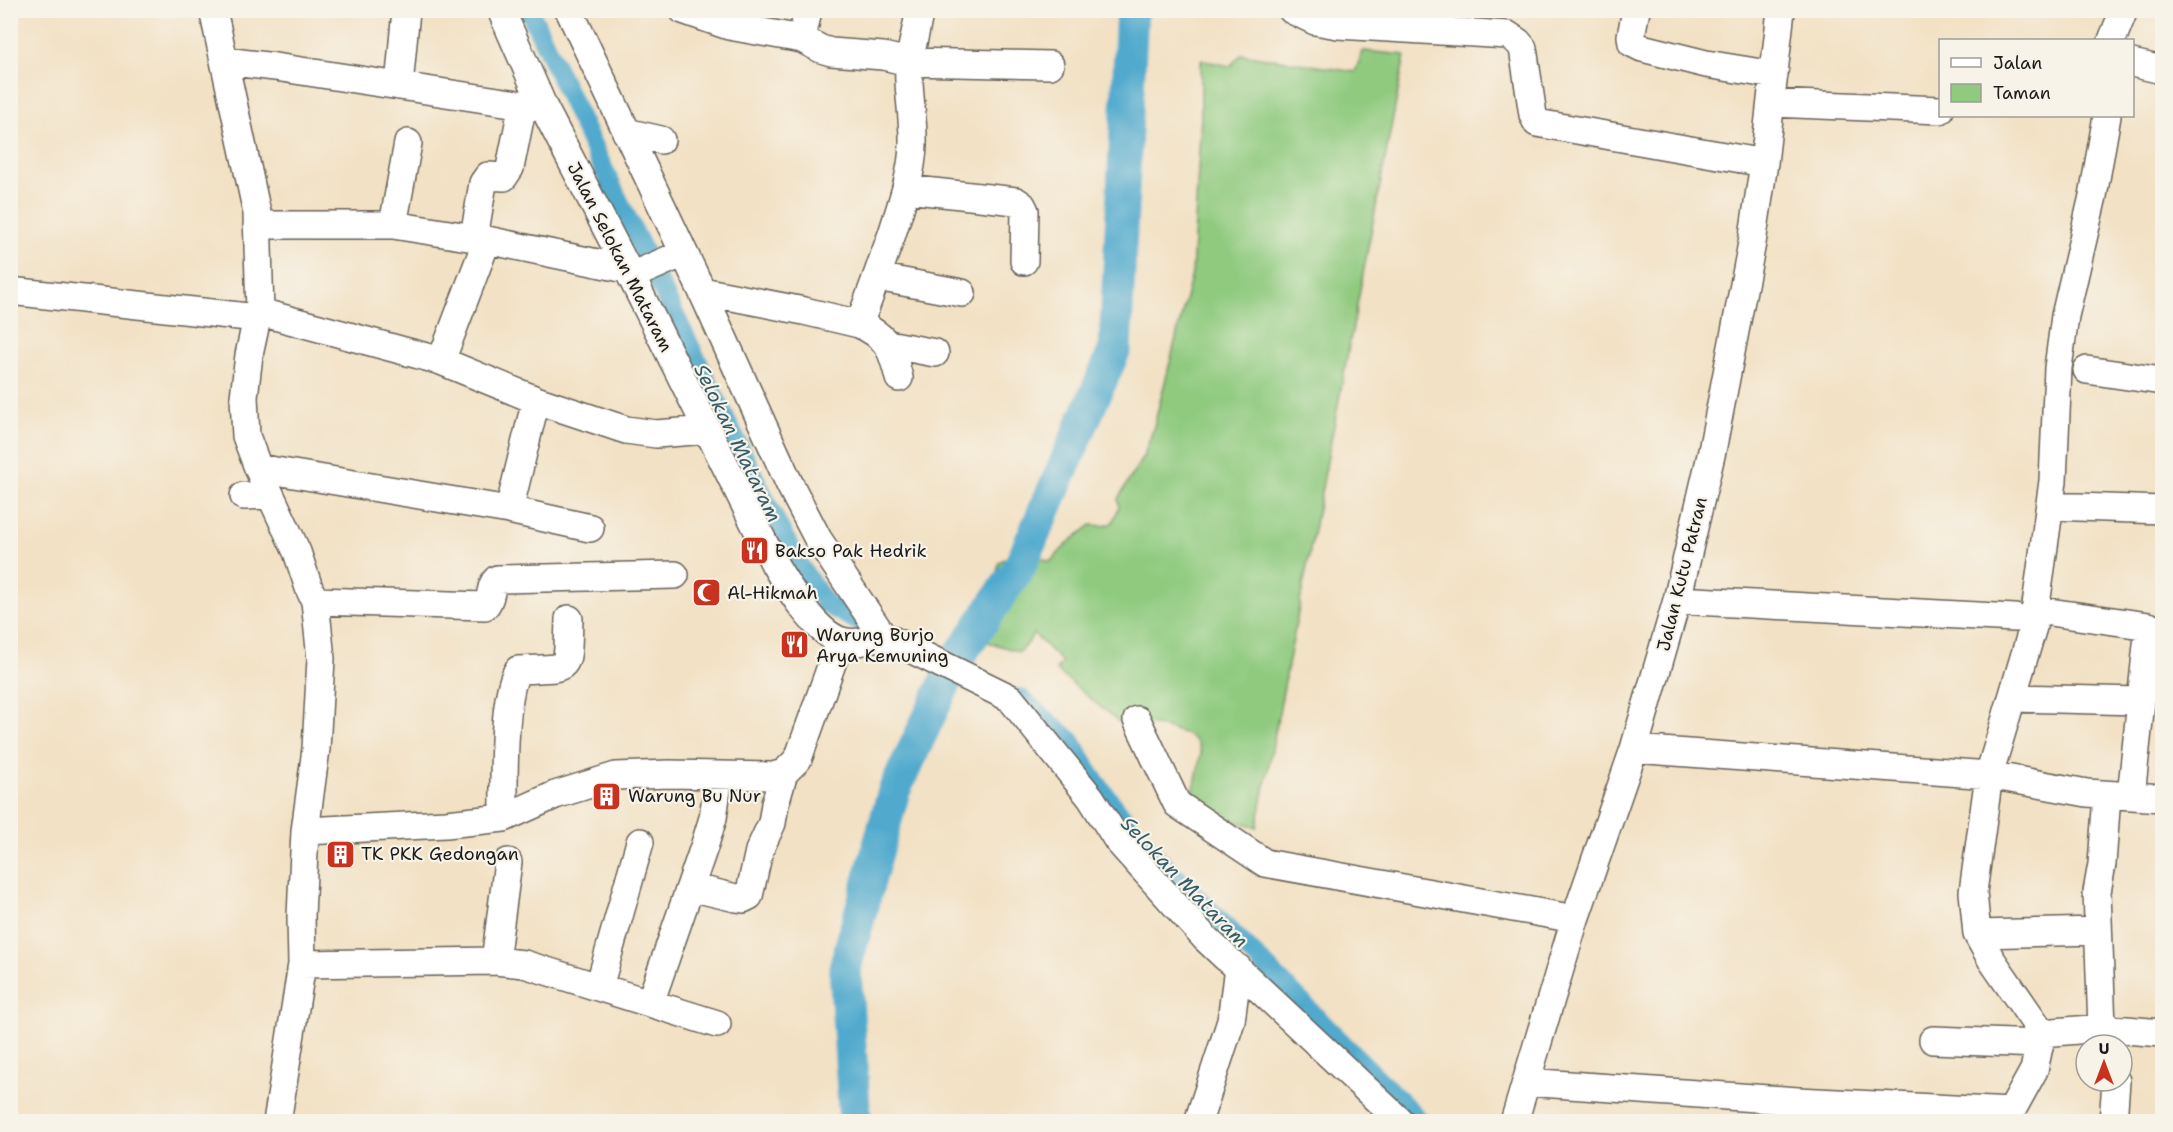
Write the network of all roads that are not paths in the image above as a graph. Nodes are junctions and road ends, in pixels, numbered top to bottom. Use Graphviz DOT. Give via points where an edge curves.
graph roads {
  1 [pos="213,10"];
  2 [pos="406,10"];
  3 [pos="501,10"];
  4 [pos="569,10"];
  5 [pos="808,10"];
  6 [pos="920,10"];
  7 [pos="1292,10"];
  8 [pos="1636,10"];
  9 [pos="1781,10"];
  10 [pos="2124,10"];
  11 [pos="688,11"];
  12 [pos="1370,19"];
  13 [pos="1509,23"];
  14 [pos="802,39"];
  15 [pos="2112,39"];
  16 [pos="225,61"];
  17 [pos="909,62"];
  18 [pos="2134,63"];
  19 [pos="1050,65"];
  20 [pos="2163,70"];
  21 [pos="1773,75"];
  22 [pos="399,86"];
  23 [pos="1771,104"];
  24 [pos="533,106"];
  25 [pos="1939,110"];
  26 [pos="2107,117"];
  27 [pos="626,132"];
  28 [pos="661,140"];
  29 [pos="408,143"];
  30 [pos="1764,163"];
  31 [pos="906,189"];
  32 [pos="257,225"];
  33 [pos="393,225"];
  34 [pos="481,239"];
  35 [pos="679,255"];
  36 [pos="1024,261"];
  37 [pos="633,272"];
  38 [pos="877,277"];
  39 [pos="10,291"];
  40 [pos="702,291"];
  41 [pos="962,292"];
  42 [pos="259,315"];
  43 [pos="859,324"];
  44 [pos="888,344"];
  45 [pos="935,353"];
  46 [pos="441,361"];
  47 [pos="2087,370"];
  48 [pos="899,378"];
  49 [pos="2163,381"];
  50 [pos="536,400"];
  51 [pos="707,430"];
  52 [pos="258,468"];
  53 [pos="270,495"];
  54 [pos="244,496"];
  55 [pos="2050,506"];
  56 [pos="509,510"];
  57 [pos="2163,510"];
  58 [pos="590,528"];
  59 [pos="675,575"];
  60 [pos="1677,600"];
  61 [pos="315,601"];
  62 [pos="2025,614"];
  63 [pos="569,619"];
  64 [pos="882,639"];
  65 [pos="840,641"];
  66 [pos="2013,698"];
  67 [pos="2140,701"];
  68 [pos="1137,720"];
  69 [pos="1634,749"];
  70 [pos="784,773"];
  71 [pos="719,775"];
  72 [pos="1989,775"];
  73 [pos="2119,796"];
  74 [pos="2163,798"];
  75 [pos="504,818"];
  76 [pos="305,831"];
  77 [pos="640,842"];
  78 [pos="508,862"];
  79 [pos="690,887"];
  80 [pos="1575,919"];
  81 [pos="2098,931"];
  82 [pos="1977,933"];
  83 [pos="495,961"];
  84 [pos="302,964"];
  85 [pos="1238,968"];
  86 [pos="599,987"];
  87 [pos="650,1003"];
  88 [pos="717,1024"];
  89 [pos="2113,1033"];
  90 [pos="2163,1033"];
  91 [pos="2134,1034"];
  92 [pos="2074,1037"];
  93 [pos="2041,1039"];
  94 [pos="1933,1040"];
  95 [pos="1526,1082"];
  96 [pos="2115,1093"];
  97 [pos="2011,1117"];
  98 [pos="277,1122"];
  99 [pos="1198,1122"];
  100 [pos="1401,1122"];
  101 [pos="1514,1122"];
  102 [pos="2113,1122"];
  1 -- 16 [label="street"];
  2 -- 22 [label="street"];
  3 -- 24 [label="street, Jalan Selokan Mataram"];
  4 -- 27 [label="street"];
  5 -- 14 [label="street"];
  6 -- 17 [label="street"];
  7 -- 12 [label="street" via="1315,21"];
  8 -- 21 [label="street" via="1632,43 1642,48"];
  9 -- 21 [label="street, Jalan Kutu Patran"];
  10 -- 15 [label="street"];
  11 -- 14 [label="street" via="729,26"];
  12 -- 13 [label="street"];
  13 -- 30 [label="street" via="1523,48 1533,115 1538,123"];
  14 -- 17 [label="street" via="831,52"];
  16 -- 22 [label="street"];
  16 -- 32 [label="street"];
  17 -- 19 [label="street"];
  17 -- 31 [label="street" via="913,144"];
  18 -- 20 [label="street"];
  21 -- 23 [label="street, Jalan Kutu Patran"];
  22 -- 24 [label="street"];
  23 -- 25 [label="street"];
  23 -- 30 [label="street, Jalan Kutu Patran"];
  24 -- 34 [label="street" via="510,168 504,177 488,176 483,183"];
  24 -- 37 [label="street, Jalan Selokan Mataram"];
  26 -- 55 [label="street" via="2065,316"];
  27 -- 28 [label="street"];
  27 -- 35 [label="street"];
  29 -- 33 [label="street"];
  30 -- 60 [label="street, Jalan Kutu Patran" via="1712,451"];
  31 -- 36 [label="street" via="1016,201 1025,211"];
  31 -- 38 [label="street"];
  32 -- 33 [label="street"];
  32 -- 42 [label="street"];
  33 -- 34 [label="street"];
  34 -- 37 [label="street"];
  34 -- 46 [label="street"];
  35 -- 37 [label="street"];
  35 -- 40 [label="street"];
  37 -- 51 [label="street, Jalan Selokan Mataram"];
  38 -- 41 [label="street"];
  38 -- 43 [label="street"];
  39 -- 42 [label="street"];
  40 -- 43 [label="street"];
  40 -- 64 [label="street" via="790,486 818,539"];
  42 -- 46 [label="street"];
  42 -- 52 [label="street" via="249,355 243,410 246,436"];
  43 -- 44 [label="street" via="876,332"];
  44 -- 45 [label="street"];
  44 -- 48 [label="street"];
  46 -- 50 [label="street"];
  47 -- 49 [label="street"];
  50 -- 51 [label="street" via="626,430 656,434"];
  50 -- 56 [label="street"];
  51 -- 65 [label="street, Jalan Selokan Mataram" via="775,566 802,608"];
  52 -- 53 [label="street"];
  52 -- 56 [label="street"];
  53 -- 54 [label="street"];
  53 -- 61 [label="street"];
  55 -- 57 [label="street"];
  55 -- 62 [label="street"];
  56 -- 58 [label="street"];
  59 -- 61 [label="street" via="497,579 485,606"];
  60 -- 62 [label="street"];
  60 -- 69 [label="street, Jalan Kutu Patran"];
  61 -- 76 [label="street" via="321,658 316,749"];
  62 -- 66 [label="street" via="2033,627"];
  62 -- 67 [label="street" via="2149,626"];
  63 -- 75 [label="street" via="566,664 559,669 518,670 513,677 507,717"];
  64 -- 65 [label="street"];
  64 -- 85 [label="street" via="1010,698 1091,798 1118,841 1205,938"];
  65 -- 70 [label="street" via="804,746"];
  66 -- 67 [label="street"];
  66 -- 72 [label="street"];
  67 -- 73 [label="street"];
  68 -- 80 [label="street" via="1177,804 1265,863"];
  69 -- 72 [label="street"];
  69 -- 80 [label="street, Jalan Kutu Patran"];
  70 -- 71 [label="street"];
  70 -- 79 [label="street" via="749,896 736,898"];
  71 -- 75 [label="street" via="616,776 555,795"];
  71 -- 79 [label="street" via="713,818"];
  72 -- 73 [label="street"];
  72 -- 82 [label="street" via="1973,892"];
  73 -- 74 [label="street"];
  73 -- 81 [label="street" via="2097,892"];
  75 -- 76 [label="street"];
  76 -- 84 [label="street"];
  77 -- 86 [label="street"];
  78 -- 83 [label="street"];
  79 -- 87 [label="street"];
  80 -- 95 [label="street, Jalan Kutu Patran"];
  81 -- 82 [label="street"];
  81 -- 89 [label="street"];
  82 -- 93 [label="street"];
  83 -- 84 [label="street"];
  83 -- 86 [label="street" via="524,964"];
  84 -- 98 [label="street"];
  85 -- 99 [label="street" via="1231,1021"];
  85 -- 100 [label="street"];
  86 -- 87 [label="street"];
  87 -- 88 [label="street"];
  90 -- 91 [label="street"];
  92 -- 93 [label="street"];
  93 -- 94 [label="street"];
  93 -- 97 [label="street" via="2034,1070"];
  95 -- 97 [label="street"];
  95 -- 101 [label="street, Jalan Kutu Patran"];
  96 -- 102 [label="street"];
}
